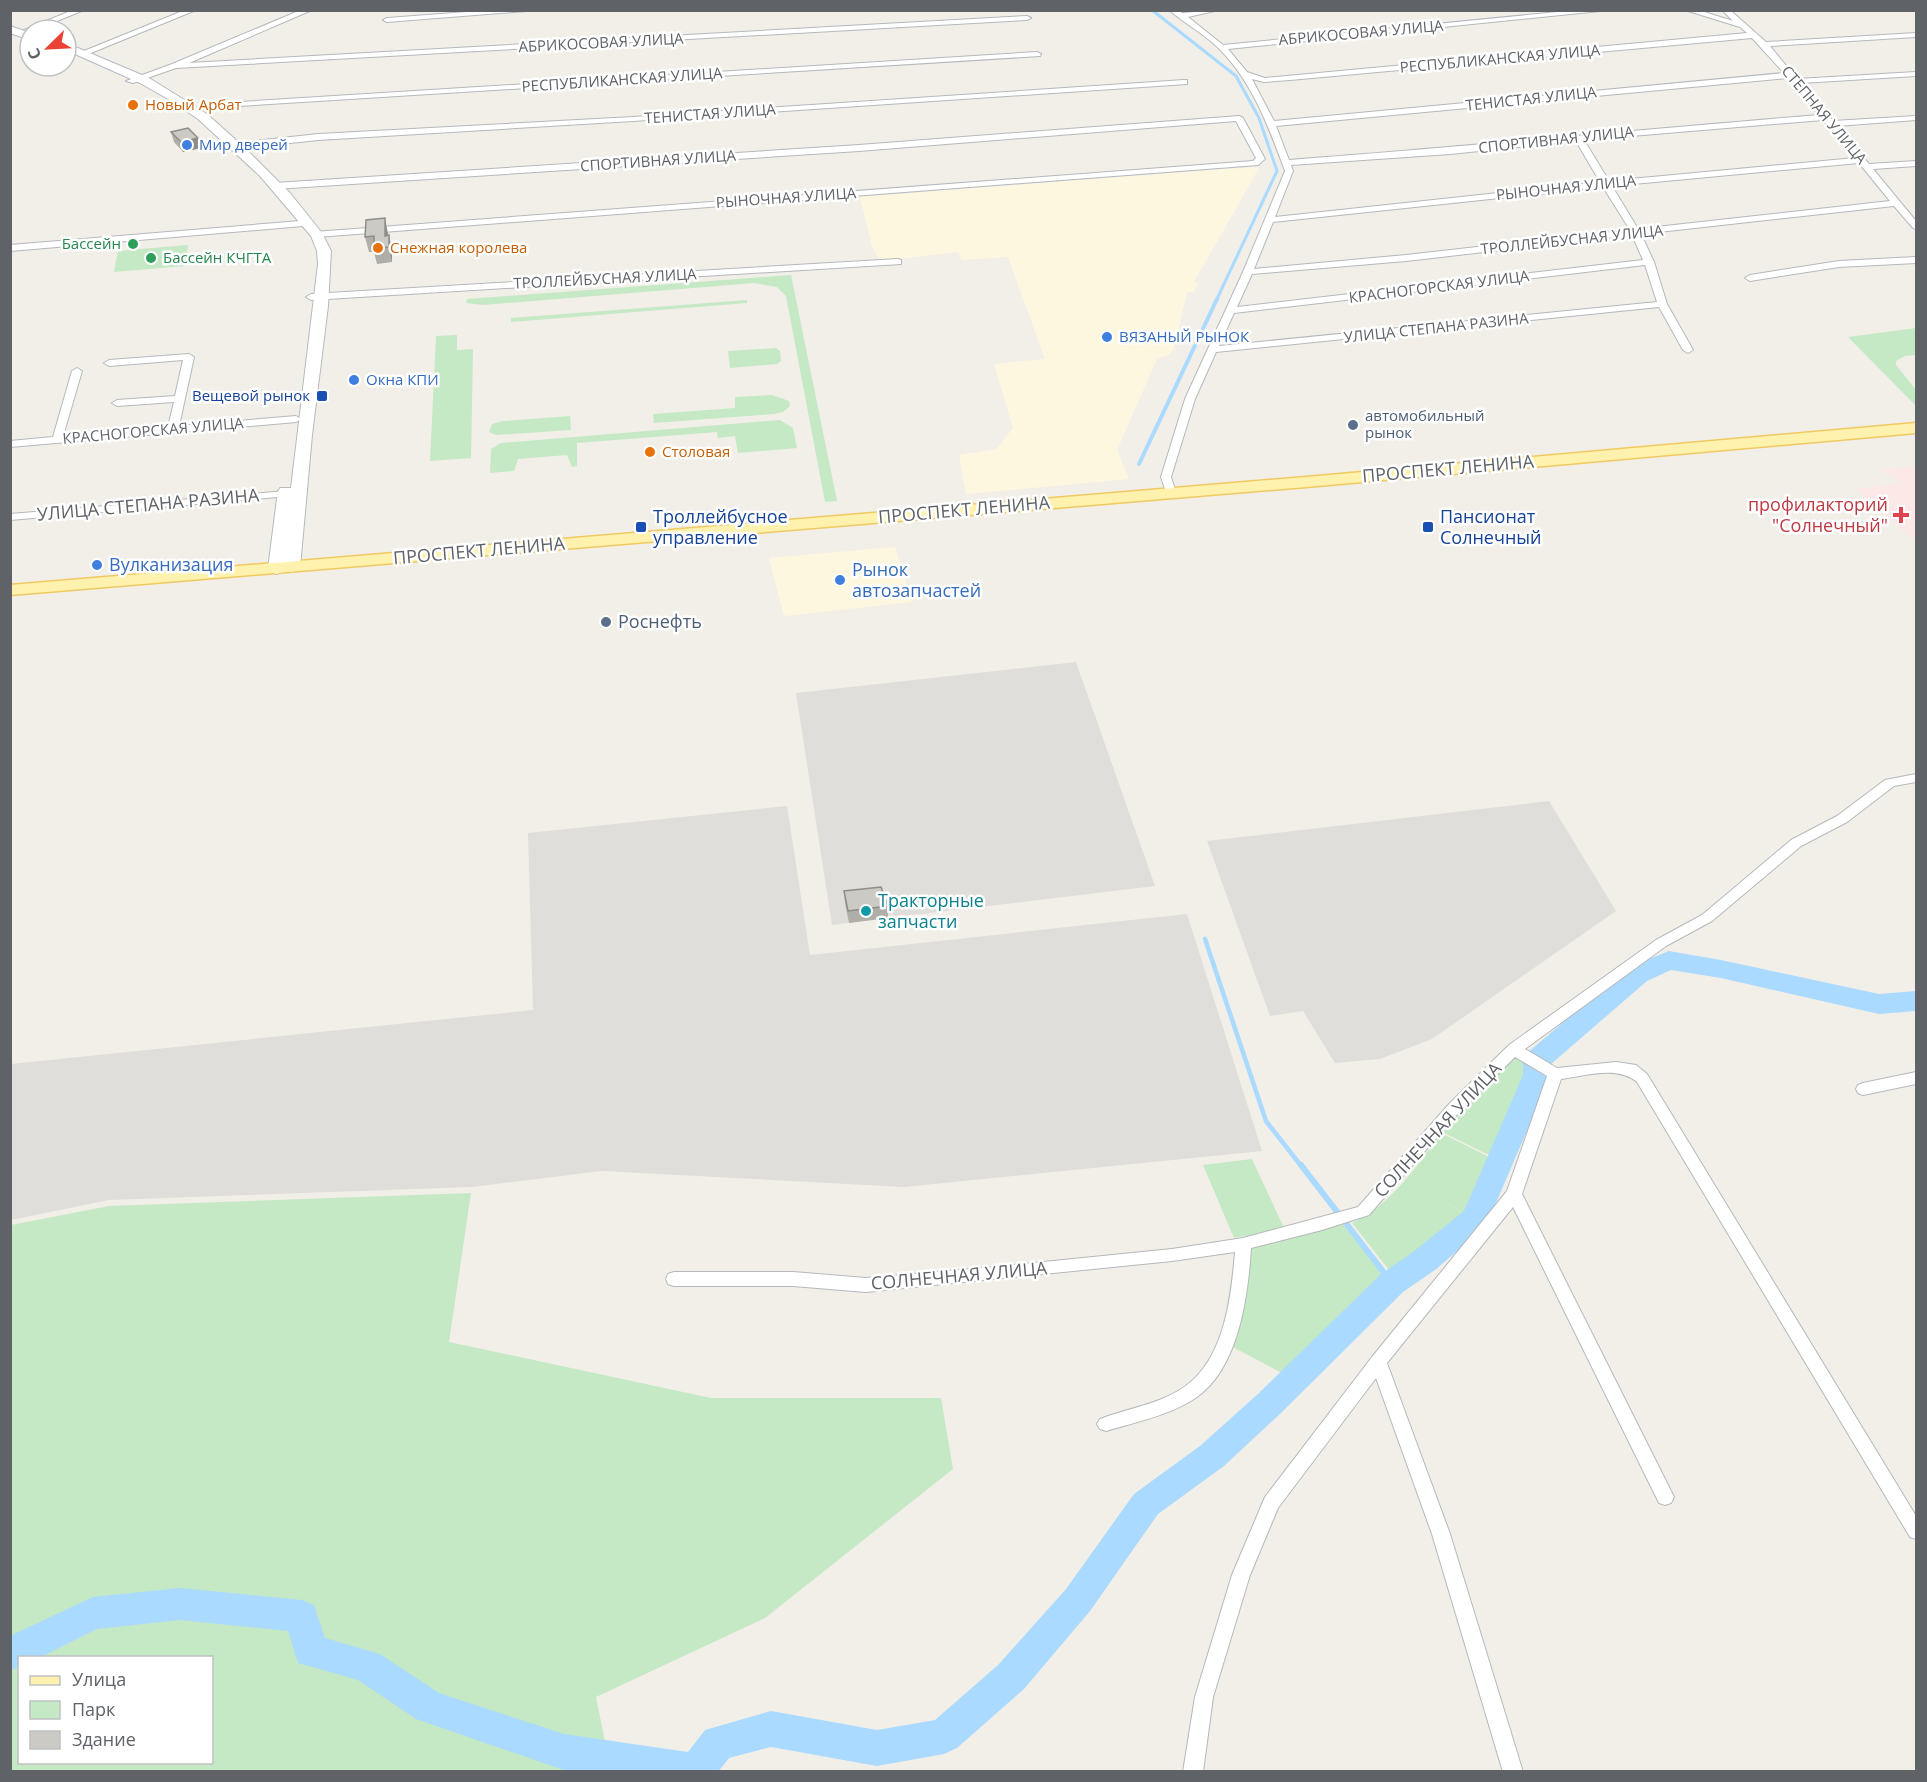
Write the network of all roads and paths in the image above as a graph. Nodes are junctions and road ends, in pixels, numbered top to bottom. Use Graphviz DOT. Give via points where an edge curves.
graph roads {
  1 [pos="81,10"];
  2 [pos="193,10"];
  3 [pos="309,10"];
  4 [pos="535,10"];
  5 [pos="1172,10"];
  6 [pos="1216,10"];
  7 [pos="1486,10"];
  8 [pos="1607,10"];
  9 [pos="1688,10"];
  10 [pos="1727,11"];
  11 [pos="494,12"];
  12 [pos="1181,16"];
  13 [pos="63,18"];
  14 [pos="1027,18"];
  15 [pos="387,20"];
  16 [pos="1495,21"];
  17 [pos="1745,27"];
  18 [pos="1754,34"];
  19 [pos="1917,35"];
  20 [pos="1764,44"];
  21 [pos="1223,47"];
  22 [pos="78,51"];
  23 [pos="83,53"];
  24 [pos="1037,54"];
  25 [pos="78,58"];
  26 [pos="175,66"];
  27 [pos="1246,74"];
  28 [pos="1917,74"];
  29 [pos="1793,78"];
  30 [pos="134,80"];
  31 [pos="1184,82"];
  32 [pos="207,106"];
  33 [pos="1917,118"];
  34 [pos="1829,120"];
  35 [pos="1273,124"];
  36 [pos="1578,138"];
  37 [pos="235,146"];
  38 [pos="1255,162"];
  39 [pos="1286,163"];
  40 [pos="1865,163"];
  41 [pos="1917,163"];
  42 [pos="1604,184"];
  43 [pos="275,186"];
  44 [pos="1896,203"];
  45 [pos="1906,213"];
  46 [pos="1917,213"];
  47 [pos="1270,220"];
  48 [pos="300,224"];
  49 [pos="1917,226"];
  50 [pos="1636,233"];
  51 [pos="317,234"];
  52 [pos="10,248"];
  53 [pos="1917,260"];
  54 [pos="898,262"];
  55 [pos="1649,262"];
  56 [pos="1248,272"];
  57 [pos="1750,278"];
  58 [pos="317,296"];
  59 [pos="1662,304"];
  60 [pos="1229,311"];
  61 [pos="1211,350"];
  62 [pos="1688,350"];
  63 [pos="109,363"];
  64 [pos="77,371"];
  65 [pos="180,399"];
  66 [pos="117,403"];
  67 [pos="296,418"];
  68 [pos="1917,428"];
  69 [pos="173,429"];
  70 [pos="57,440"];
  71 [pos="10,444"];
  72 [pos="1171,493"];
  73 [pos="294,497"];
  74 [pos="10,517"];
  75 [pos="284,568"];
  76 [pos="10,590"];
  77 [pos="1917,778"];
  78 [pos="1520,1053"];
  79 [pos="1555,1074"];
  80 [pos="1917,1078"];
  81 [pos="1863,1089"];
  82 [pos="1514,1194"];
  83 [pos="1243,1244"];
  84 [pos="674,1279"];
  85 [pos="1378,1362"];
  86 [pos="1106,1424"];
  87 [pos="1665,1497"];
  88 [pos="1917,1531"];
  89 [pos="1193,1772"];
  90 [pos="1513,1772"];
  1 -- 13 [label="street"];
  2 -- 23 [label="street"];
  3 -- 26 [label="street"];
  4 -- 11 [label="street"];
  5 -- 12 [label="street"];
  6 -- 12 [label="street"];
  7 -- 16 [label="street"];
  8 -- 16 [label="street, АБРИКОСОВАЯ УЛИЦА"];
  9 -- 17 [label="street"];
  10 -- 17 [label="street, СТЕПНАЯ УЛИЦА"];
  11 -- 15 [label="street"];
  12 -- 21 [label="street"];
  14 -- 26 [label="street, АБРИКОСОВАЯ УЛИЦА"];
  16 -- 21 [label="street, АБРИКОСОВАЯ УЛИЦА"];
  17 -- 18 [label="street, СТЕПНАЯ УЛИЦА"];
  18 -- 20 [label="street, СТЕПНАЯ УЛИЦА"];
  18 -- 27 [label="street, РЕСПУБЛИКАНСКАЯ УЛИЦА" via="1290,78 1264,80"];
  19 -- 20 [label="street"];
  20 -- 29 [label="street, СТЕПНАЯ УЛИЦА"];
  21 -- 27 [label="street"];
  22 -- 23 [label="main road"];
  23 -- 30 [label="main road"];
  24 -- 32 [label="street, РЕСПУБЛИКАНСКАЯ УЛИЦА"];
  25 -- 30 [label="main road"];
  26 -- 30 [label="street"];
  27 -- 35 [label="street"];
  28 -- 29 [label="street, ТЕНИСТАЯ УЛИЦА"];
  29 -- 34 [label="street, СТЕПНАЯ УЛИЦА"];
  29 -- 35 [label="street, ТЕНИСТАЯ УЛИЦА"];
  30 -- 37 [label="main road" via="189,107"];
  30 -- 48 [label="main road" via="200,124"];
  31 -- 37 [label="street, ТЕНИСТАЯ УЛИЦА" via="318,137"];
  33 -- 34 [label="street, СПОРТИВНАЯ УЛИЦА"];
  34 -- 36 [label="street, СПОРТИВНАЯ УЛИЦА"];
  34 -- 40 [label="street, СТЕПНАЯ УЛИЦА"];
  35 -- 39 [label="street"];
  36 -- 39 [label="street, СПОРТИВНАЯ УЛИЦА"];
  36 -- 42 [label="street"];
  37 -- 43 [label="main road"];
  38 -- 43 [label="street, СПОРТИВНАЯ УЛИЦА" via="1262,159 1239,118 1042,135"];
  38 -- 51 [label="street, РЫНОЧНАЯ УЛИЦА"];
  39 -- 47 [label="street" via="1289,171"];
  40 -- 41 [label="street, РЫНОЧНАЯ УЛИЦА"];
  40 -- 42 [label="street, РЫНОЧНАЯ УЛИЦА"];
  40 -- 44 [label="street, СТЕПНАЯ УЛИЦА"];
  42 -- 47 [label="street, РЫНОЧНАЯ УЛИЦА"];
  42 -- 50 [label="street"];
  43 -- 51 [label="main road"];
  44 -- 45 [label="street, СТЕПНАЯ УЛИЦА"];
  44 -- 50 [label="street, ТРОЛЛЕЙБУСНАЯ УЛИЦА"];
  45 -- 46 [label="street"];
  45 -- 49 [label="street, СТЕПНАЯ УЛИЦА"];
  47 -- 56 [label="street"];
  48 -- 52 [label="street"];
  48 -- 58 [label="main road" via="315,254"];
  50 -- 55 [label="street"];
  50 -- 56 [label="street, ТРОЛЛЕЙБУСНАЯ УЛИЦА"];
  51 -- 58 [label="main road" via="324,252"];
  53 -- 57 [label="street" via="1839,264"];
  54 -- 58 [label="street, ТРОЛЛЕЙБУСНАЯ УЛИЦА"];
  55 -- 59 [label="street"];
  55 -- 60 [label="street, КРАСНОГОРСКАЯ УЛИЦА"];
  56 -- 60 [label="street"];
  58 -- 67 [label="main road"];
  58 -- 73 [label="main road"];
  59 -- 61 [label="street, УЛИЦА СТЕПАНА РАЗИНА"];
  59 -- 62 [label="street"];
  60 -- 61 [label="street"];
  61 -- 72 [label="street" via="1190,399 1166,477"];
  63 -- 65 [label="street" via="189,357"];
  64 -- 70 [label="street"];
  65 -- 66 [label="street"];
  65 -- 69 [label="street"];
  67 -- 69 [label="street, КРАСНОГОРСКАЯ УЛИЦА"];
  67 -- 73 [label="main road"];
  68 -- 72 [label="main road, ПРОСПЕКТ ЛЕНИНА"];
  69 -- 70 [label="street, КРАСНОГОРСКАЯ УЛИЦА"];
  70 -- 71 [label="street, КРАСНОГОРСКАЯ УЛИЦА"];
  72 -- 75 [label="main road, ПРОСПЕКТ ЛЕНИНА"];
  73 -- 74 [label="street, УЛИЦА СТЕПАНА РАЗИНА"];
  73 -- 75 [label="main road"];
  75 -- 76 [label="main road, ПРОСПЕКТ ЛЕНИНА"];
  77 -- 78 [label="street, СОЛНЕЧНАЯ УЛИЦА" via="1890,783 1842,819 1796,843 1707,918 1660,943"];
  78 -- 79 [label="street"];
  78 -- 83 [label="street, СОЛНЕЧНАЯ УЛИЦА" via="1455,1107 1364,1211"];
  79 -- 82 [label="street"];
  79 -- 88 [label="street" via="1616,1067 1631,1069 1642,1078"];
  80 -- 81 [label="street"];
  82 -- 85 [label="street"];
  82 -- 87 [label="street"];
  83 -- 84 [label="street, СОЛНЕЧНАЯ УЛИЦА" via="866,1285 793,1279"];
  83 -- 86 [label="street" via="1241,1283 1230,1325 1208,1374 1193,1391"];
  85 -- 89 [label="street" via="1271,1503 1241,1575 1204,1697"];
  85 -- 90 [label="street" via="1441,1534"];
}
